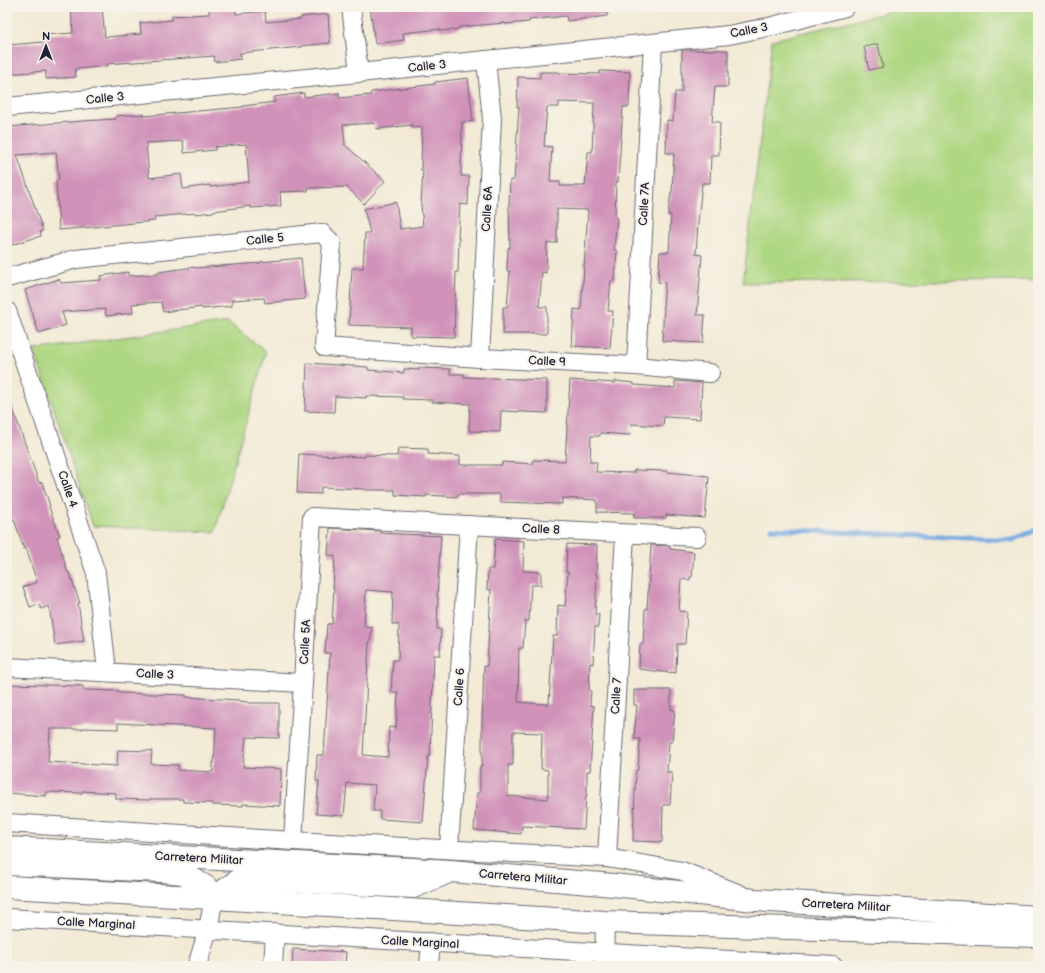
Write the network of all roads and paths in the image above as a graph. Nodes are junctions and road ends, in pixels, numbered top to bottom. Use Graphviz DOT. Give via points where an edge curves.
graph roads {
  1 [pos="351,7"];
  2 [pos="845,7"];
  3 [pos="653,43"];
  4 [pos="486,60"];
  5 [pos="359,73"];
  6 [pos="7,107"];
  7 [pos="7,278"];
  8 [pos="7,311"];
  9 [pos="411,353"];
  10 [pos="480,358"];
  11 [pos="636,366"];
  12 [pos="710,373"];
  13 [pos="386,520"];
  14 [pos="469,524"];
  15 [pos="625,534"];
  16 [pos="697,537"];
  17 [pos="7,667"];
  18 [pos="107,671"];
  19 [pos="303,683"];
  20 [pos="7,823"];
  21 [pos="292,841"];
  22 [pos="7,848"];
  23 [pos="449,849"];
  24 [pos="607,858"];
  25 [pos="7,864"];
  26 [pos="451,871"];
  27 [pos="7,887"];
  28 [pos="214,898"];
  29 [pos="755,900"];
  30 [pos="1038,917"];
  31 [pos="7,918"];
  32 [pos="606,922"];
  33 [pos="208,929"];
  34 [pos="275,933"];
  35 [pos="1038,936"];
  36 [pos="431,942"];
  37 [pos="604,959"];
  38 [pos="776,964"];
  39 [pos="197,966"];
  40 [pos="273,966"];
  41 [pos="429,966"];
  42 [pos="833,966"];
  1 -- 5 [label="street"];
  2 -- 3 [label="street, Calle 3" via="729,35"];
  3 -- 4 [label="street, Calle 3"];
  3 -- 11 [label="street, Calle 7A"];
  4 -- 5 [label="street, Calle 3"];
  4 -- 10 [label="street, Calle 6A" via="492,119"];
  5 -- 6 [label="street, Calle 3"];
  7 -- 9 [label="street, Calle 5" via="76,259 322,234 332,243 324,347"];
  8 -- 18 [label="street, Calle 4" via="96,573"];
  9 -- 10 [label="street, Calle 9"];
  10 -- 11 [label="street, Calle 9"];
  11 -- 12 [label="street, Calle 9"];
  13 -- 14 [label="street, Calle 8"];
  13 -- 19 [label="street, Calle 5A" via="312,516"];
  14 -- 15 [label="street, Calle 8"];
  14 -- 23 [label="street, Calle 6"];
  15 -- 16 [label="street, Calle 8"];
  15 -- 24 [label="street, Calle 7"];
  17 -- 18 [label="street, Calle 3"];
  18 -- 19 [label="street, Calle 3"];
  19 -- 21 [label="street, Calle 5A"];
  20 -- 21 [label="street"];
  21 -- 23 [label="street"];
  22 -- 26 [label="main road, Carretera Militar"];
  23 -- 24 [label="street"];
  24 -- 29 [label="street" via="682,871"];
  25 -- 28 [label="main road" via="183,873 206,887"];
  26 -- 28 [label="main road" via="413,887 245,879 237,881"];
  26 -- 29 [label="main road, Carretera Militar"];
  27 -- 28 [label="main road, Carretera Militar"];
  28 -- 32 [label="main road, Carretera Militar"];
  28 -- 33 [label="street"];
  29 -- 30 [label="main road, Carretera Militar"];
  31 -- 33 [label="street, Calle Marginal"];
  32 -- 35 [label="main road, Carretera Militar"];
  32 -- 37 [label="street"];
  33 -- 34 [label="street, Calle Marginal"];
  33 -- 39 [label="street"];
  34 -- 36 [label="street, Calle Marginal"];
  34 -- 40 [label="street"];
  36 -- 37 [label="street, Calle Marginal"];
  36 -- 41 [label="street"];
  37 -- 38 [label="street, Calle Marginal"];
  38 -- 42 [label="street, Calle Marginal"];
}
